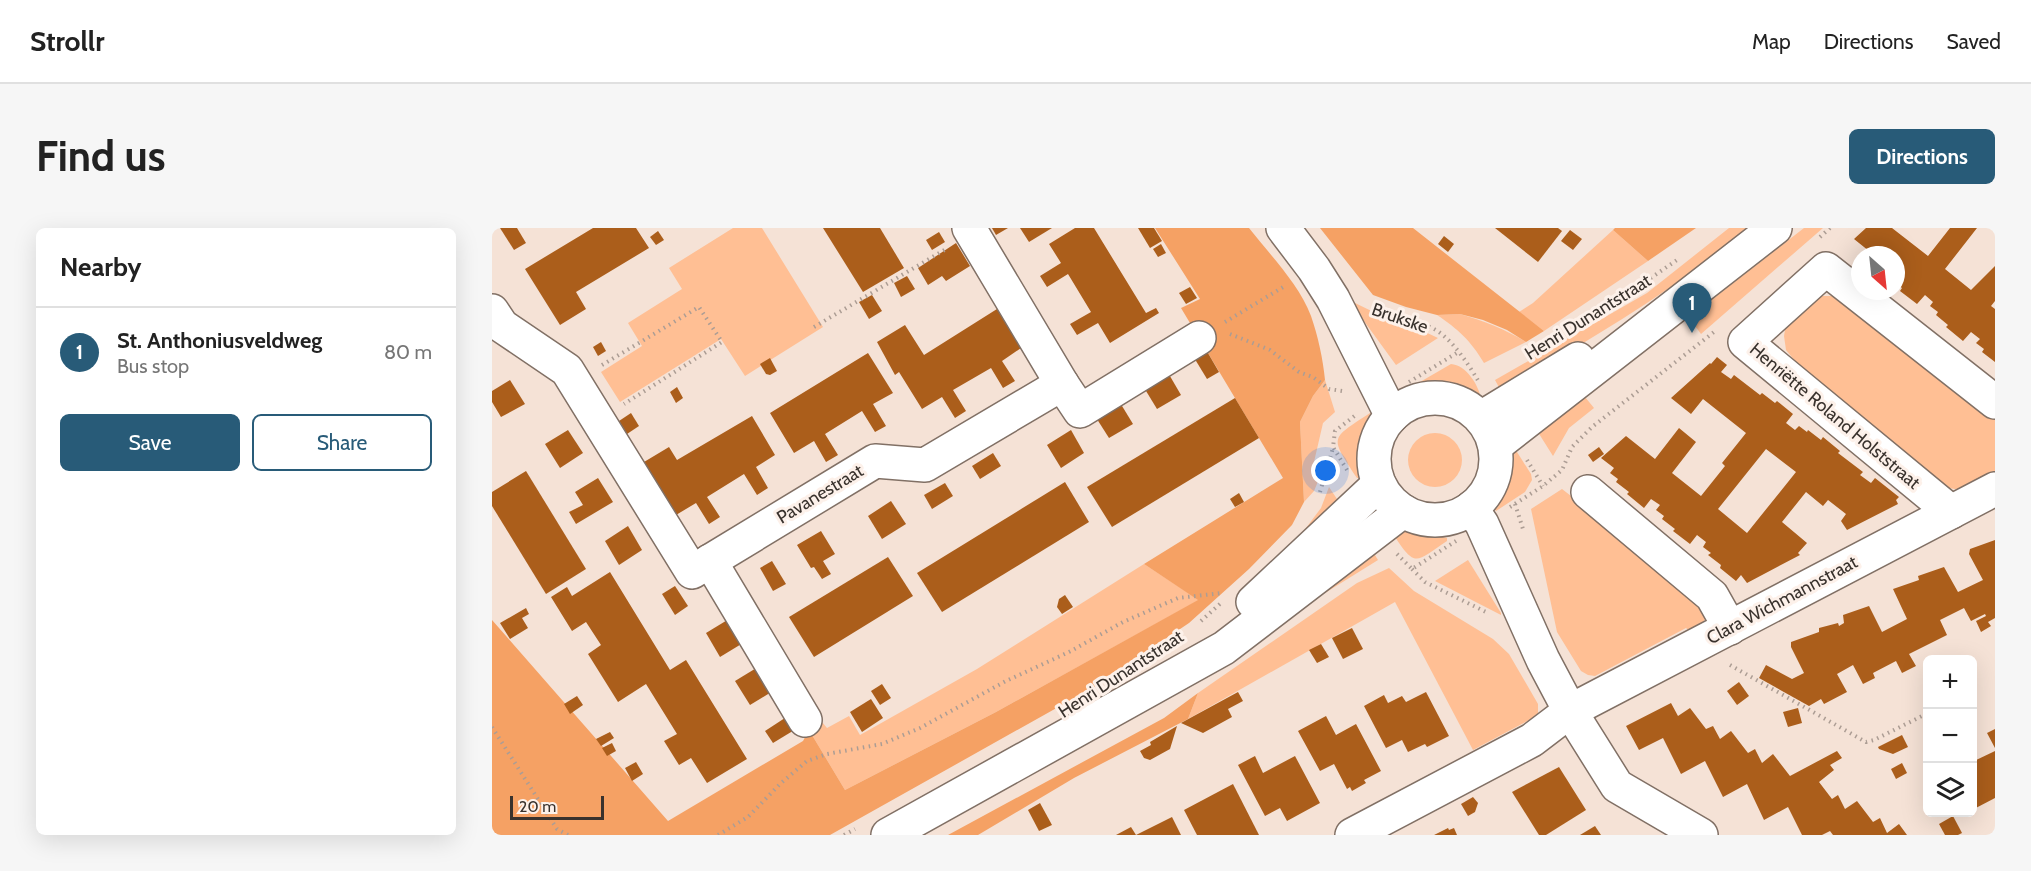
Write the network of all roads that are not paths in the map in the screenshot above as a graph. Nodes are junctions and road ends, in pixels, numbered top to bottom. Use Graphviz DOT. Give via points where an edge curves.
graph roads {
  1 [pos="1282,228"];
  2 [pos="1775,228"];
  3 [pos="970,230"];
  4 [pos="1720,272"];
  5 [pos="492,311"];
  6 [pos="1198,338"];
  7 [pos="1062,384"];
  8 [pos="1995,402"];
  9 [pos="1403,408"];
  10 [pos="1480,418"];
  11 [pos="1495,446"];
  12 [pos="1379,484"];
  13 [pos="1995,489"];
  14 [pos="1588,492"];
  15 [pos="1403,511"];
  16 [pos="1951,512"];
  17 [pos="1461,513"];
  18 [pos="710,561"];
  19 [pos="1730,628"];
  20 [pos="1122,705"];
  21 [pos="1570,711"];
  22 [pos="805,720"];
  23 [pos="876,829"];
  24 [pos="1694,833"];
  25 [pos="1352,835"];
  1 -- 9 [label="street, Brukske" via="1314,269"];
  2 -- 4 [label="street, Henri Dunantstraat"];
  3 -- 7 [label="street"];
  4 -- 10 [label="street, Henri Dunantstraat"];
  4 -- 11 [label="street, Henri Dunantstraat"];
  5 -- 18 [label="street, Pavanestraat" via="502,326 567,369 692,572"];
  6 -- 7 [label="street" via="1080,411"];
  7 -- 18 [label="street, Pavanestraat" via="925,465 875,461"];
  8 -- 16 [label="street, Henriëtte Roland Holststraat" via="1826,269 1745,342"];
  9 -- 10 [label="street" via="1439,398 1462,404"];
  9 -- 12 [label="street" via="1378,436 1374,460"];
  10 -- 11 [label="street"];
  11 -- 17 [label="street" via="1495,470 1487,491"];
  12 -- 15 [label="street"];
  12 -- 20 [label="street, Henri Dunantstraat" via="1242,613"];
  13 -- 16 [label="street, Clara Wichmannstraat"];
  14 -- 19 [label="street" via="1712,596"];
  15 -- 17 [label="street" via="1435,520"];
  15 -- 20 [label="street, Henri Dunantstraat" via="1224,648"];
  16 -- 19 [label="street, Clara Wichmannstraat"];
  17 -- 21 [label="street"];
  18 -- 22 [label="street"];
  19 -- 21 [label="street, Clara Wichmannstraat"];
  20 -- 23 [label="street, Henri Dunantstraat"];
  21 -- 24 [label="street" via="1617,786"];
  21 -- 25 [label="street, Clara Wichmannstraat" via="1532,740"];
}
